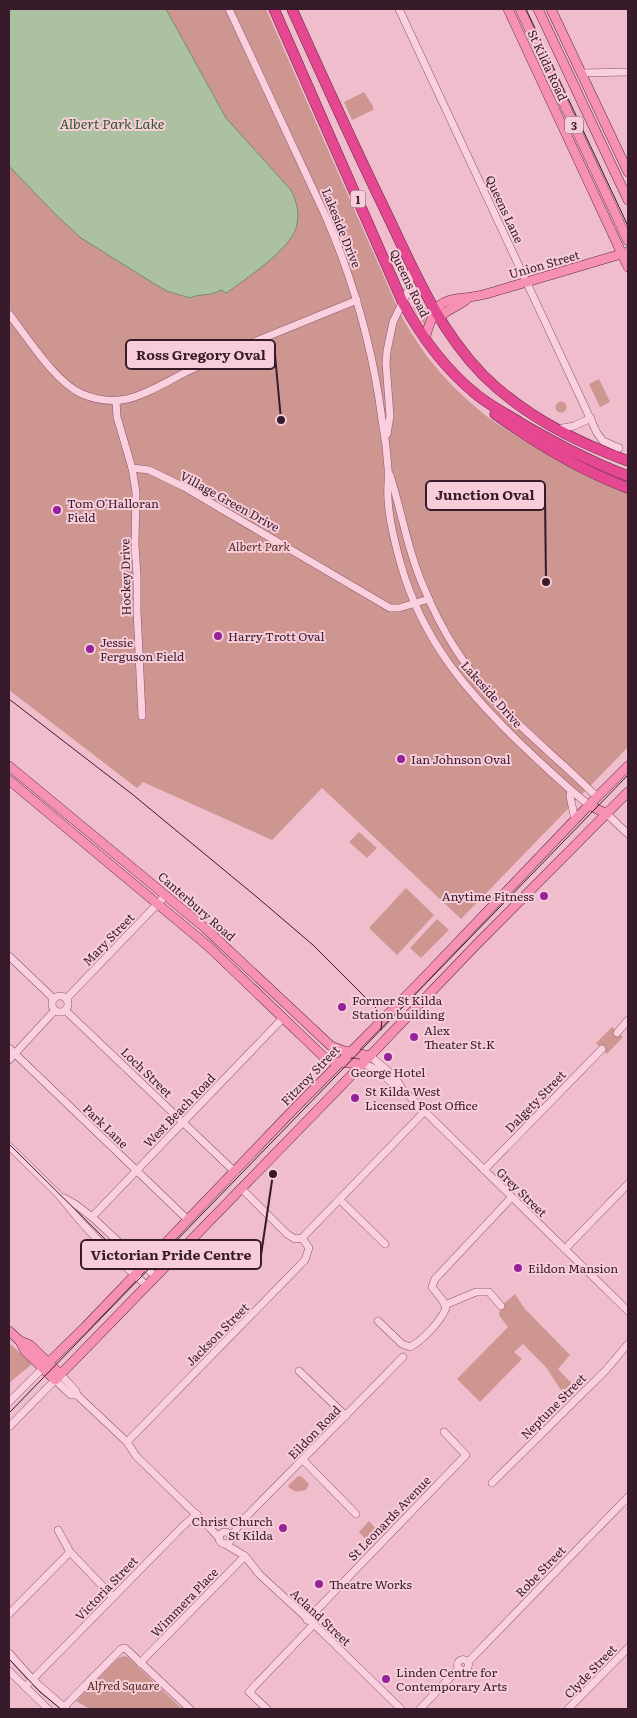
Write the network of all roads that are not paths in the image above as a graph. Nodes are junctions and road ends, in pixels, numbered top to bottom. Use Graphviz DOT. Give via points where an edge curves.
graph roads {
  1 [pos="229,9"];
  2 [pos="274,9"];
  3 [pos="292,9"];
  4 [pos="400,9"];
  5 [pos="508,9"];
  6 [pos="520,9"];
  7 [pos="538,9"];
  8 [pos="551,9"];
  9 [pos="301,29"];
  10 [pos="286,36"];
  11 [pos="628,72"];
  12 [pos="582,74"];
  13 [pos="580,98"];
  14 [pos="595,101"];
  15 [pos="628,172"];
  16 [pos="628,200"];
  17 [pos="628,241"];
  18 [pos="625,253"];
  19 [pos="412,267"];
  20 [pos="628,267"];
  21 [pos="527,282"];
  22 [pos="357,300"];
  23 [pos="403,303"];
  24 [pos="9,314"];
  25 [pos="437,315"];
  26 [pos="425,339"];
  27 [pos="478,396"];
  28 [pos="116,401"];
  29 [pos="591,418"];
  30 [pos="557,429"];
  31 [pos="385,441"];
  32 [pos="619,448"];
  33 [pos="628,461"];
  34 [pos="132,468"];
  35 [pos="388,470"];
  36 [pos="628,476"];
  37 [pos="628,488"];
  38 [pos="429,599"];
  39 [pos="415,604"];
  40 [pos="142,716"];
  41 [pos="9,766"];
  42 [pos="628,766"];
  43 [pos="9,780"];
  44 [pos="570,791"];
  45 [pos="628,792"];
  46 [pos="597,798"];
  47 [pos="589,805"];
  48 [pos="607,814"];
  49 [pos="575,820"];
  50 [pos="628,834"];
  51 [pos="166,896"];
  52 [pos="158,904"];
  53 [pos="9,956"];
  54 [pos="54,999"];
  55 [pos="66,999"];
  56 [pos="55,1010"];
  57 [pos="65,1010"];
  58 [pos="283,1018"];
  59 [pos="628,1020"];
  60 [pos="617,1033"];
  61 [pos="9,1048"];
  62 [pos="602,1049"];
  63 [pos="350,1052"];
  64 [pos="15,1054"];
  65 [pos="370,1056"];
  66 [pos="9,1060"];
  67 [pos="340,1063"];
  68 [pos="362,1064"];
  69 [pos="401,1088"];
  70 [pos="425,1111"];
  71 [pos="183,1122"];
  72 [pos="9,1146"];
  73 [pos="137,1170"];
  74 [pos="484,1170"];
  75 [pos="235,1172"];
  76 [pos="628,1184"];
  77 [pos="241,1188"];
  78 [pos="58,1194"];
  79 [pos="511,1198"];
  80 [pos="340,1200"];
  81 [pos="92,1217"];
  82 [pos="188,1220"];
  83 [pos="302,1238"];
  84 [pos="385,1244"];
  85 [pos="565,1249"];
  86 [pos="144,1266"];
  87 [pos="135,1276"];
  88 [pos="155,1276"];
  89 [pos="146,1286"];
  90 [pos="445,1305"];
  91 [pos="501,1306"];
  92 [pos="628,1311"];
  93 [pos="378,1321"];
  94 [pos="9,1331"];
  95 [pos="628,1344"];
  96 [pos="403,1357"];
  97 [pos="46,1366"];
  98 [pos="299,1371"];
  99 [pos="57,1377"];
  100 [pos="9,1402"];
  101 [pos="346,1416"];
  102 [pos="9,1427"];
  103 [pos="444,1432"];
  104 [pos="127,1442"];
  105 [pos="303,1460"];
  106 [pos="492,1483"];
  107 [pos="628,1496"];
  108 [pos="196,1514"];
  109 [pos="356,1514"];
  110 [pos="240,1522"];
  111 [pos="58,1530"];
  112 [pos="223,1537"];
  113 [pos="70,1552"];
  114 [pos="244,1556"];
  115 [pos="113,1597"];
  116 [pos="9,1614"];
  117 [pos="310,1622"];
  118 [pos="628,1648"];
  119 [pos="9,1653"];
  120 [pos="140,1663"];
  121 [pos="9,1671"];
  122 [pos="33,1680"];
  123 [pos="25,1688"];
  124 [pos="48,1709"];
  125 [pos="64,1709"];
  126 [pos="190,1709"];
  127 [pos="267,1709"];
  128 [pos="401,1709"];
  129 [pos="420,1709"];
  130 [pos="568,1709"];
  1 -- 22 [label="street, Lakeside Drive" via="316,194"];
  2 -- 10 [label="highway, Queens Road / 1"];
  3 -- 9 [label="highway, Queens Road / 1"];
  4 -- 21 [label="street, Queens Lane"];
  5 -- 18 [label="main road, St Kilda Road"];
  6 -- 17 [label="main road, St Kilda Road / 3"];
  7 -- 13 [label="main road, St Kilda Road / 3"];
  8 -- 12 [label="main road"];
  9 -- 10 [label="highway"];
  9 -- 19 [label="highway, Queens Road / 1"];
  10 -- 23 [label="highway, Queens Road / 1"];
  11 -- 12 [label="street"];
  12 -- 14 [label="main road"];
  13 -- 14 [label="main road"];
  13 -- 16 [label="main road, St Kilda Road / 3"];
  14 -- 15 [label="main road"];
  18 -- 20 [label="main road, St Kilda Road"];
  18 -- 21 [label="main road, Union Street"];
  19 -- 23 [label="street"];
  19 -- 25 [label="highway, Queens Road / 1"];
  21 -- 25 [label="main road, Union Street" via="467,299 446,300"];
  21 -- 29 [label="street, Queens Lane"];
  22 -- 28 [label="street" via="205,363 137,396"];
  22 -- 31 [label="street, Lakeside Drive" via="373,362"];
  23 -- 26 [label="highway, Queens Road / 1"];
  23 -- 31 [label="street" via="394,322 387,351 390,416"];
  24 -- 28 [label="street" via="69,386 94,398"];
  25 -- 26 [label="main road" via="430,319"];
  25 -- 30 [label="highway, Queens Road / 1" via="455,343 484,376 514,402"];
  26 -- 27 [label="highway, Queens Road / 1"];
  27 -- 36 [label="highway, Queens Road / 1" via="549,439"];
  27 -- 37 [label="highway" via="484,405 533,441"];
  28 -- 34 [label="street" via="117,418"];
  29 -- 30 [label="street"];
  29 -- 32 [label="street, Queens Lane" via="601,440"];
  30 -- 33 [label="highway, Queens Road / 1"];
  31 -- 35 [label="street, Lakeside Drive"];
  34 -- 39 [label="street, Village Green Drive" via="149,470 184,487 387,607"];
  34 -- 40 [label="street, Hockey Drive" via="137,510 135,545"];
  35 -- 38 [label="street, Lakeside Drive" via="410,552"];
  35 -- 39 [label="street, Lakeside Drive" via="391,526"];
  38 -- 39 [label="street, Village Green Drive"];
  38 -- 46 [label="street, Lakeside Drive" via="457,650 492,697"];
  39 -- 44 [label="street, Lakeside Drive" via="438,648 473,696"];
  41 -- 51 [label="main road, Canterbury Road"];
  42 -- 46 [label="main road, Fitzroy Street"];
  43 -- 52 [label="main road, Canterbury Road"];
  44 -- 47 [label="street, Lakeside Drive"];
  44 -- 49 [label="street"];
  45 -- 48 [label="main road"];
  46 -- 47 [label="main road, Fitzroy Street"];
  46 -- 48 [label="main road"];
  47 -- 48 [label="main road, Lakeside Drive"];
  47 -- 49 [label="main road, Fitzroy Street"];
  48 -- 50 [label="street"];
  48 -- 65 [label="main road"];
  49 -- 63 [label="main road, Fitzroy Street"];
  51 -- 52 [label="street, Mary Street"];
  51 -- 63 [label="main road, Canterbury Road" via="206,928 328,1044 337,1050"];
  52 -- 55 [label="street, Mary Street"];
  52 -- 58 [label="main road, Canterbury Road" via="208,946"];
  53 -- 54 [label="street"];
  54 -- 55 [label="street" via="59,996"];
  54 -- 56 [label="street" via="52,1006"];
  55 -- 57 [label="street" via="68,1006"];
  56 -- 57 [label="street"];
  56 -- 64 [label="street"];
  57 -- 71 [label="street, Loch Street"];
  58 -- 67 [label="main road, Canterbury Road" via="325,1058"];
  58 -- 71 [label="street, West Beach Road"];
  59 -- 60 [label="street"];
  61 -- 64 [label="street, Park Lane"];
  62 -- 74 [label="street, Dalgety Street"];
  63 -- 65 [label="main road, Canterbury Road"];
  63 -- 67 [label="main road, Fitzroy Street"];
  64 -- 66 [label="street"];
  64 -- 73 [label="street, Park Lane"];
  65 -- 68 [label="main road"];
  65 -- 69 [label="street, Grey Street" via="394,1076"];
  67 -- 68 [label="main road, Canterbury Road"];
  67 -- 75 [label="main road, Fitzroy Street"];
  68 -- 69 [label="street, Grey Street" via="371,1066"];
  68 -- 77 [label="main road"];
  69 -- 70 [label="street, Grey Street"];
  70 -- 74 [label="street, Grey Street"];
  70 -- 80 [label="street"];
  71 -- 73 [label="street, West Beach Road"];
  71 -- 75 [label="street, Loch Street"];
  72 -- 78 [label="street"];
  73 -- 81 [label="street, West Beach Road"];
  73 -- 82 [label="street, Park Lane"];
  74 -- 79 [label="street, Grey Street"];
  75 -- 82 [label="main road, Fitzroy Street"];
  76 -- 85 [label="street"];
  77 -- 83 [label="street" via="287,1234 295,1239"];
  77 -- 88 [label="main road"];
  78 -- 81 [label="street"];
  78 -- 87 [label="street"];
  79 -- 85 [label="street, Grey Street"];
  79 -- 90 [label="street" via="435,1279 432,1287"];
  80 -- 83 [label="street"];
  80 -- 84 [label="street"];
  81 -- 86 [label="street"];
  82 -- 86 [label="main road, Fitzroy Street"];
  83 -- 104 [label="street, Jackson Street" via="309,1248 305,1260"];
  85 -- 92 [label="street, Grey Street"];
  86 -- 87 [label="main road, Fitzroy Street"];
  86 -- 88 [label="street"];
  87 -- 89 [label="street"];
  87 -- 97 [label="main road, Fitzroy Street"];
  88 -- 89 [label="main road"];
  89 -- 99 [label="main road"];
  90 -- 91 [label="street" via="476,1292 489,1292"];
  90 -- 93 [label="street" via="442,1317 410,1347 402,1344"];
  94 -- 97 [label="main road" via="25,1351"];
  95 -- 106 [label="street, Neptune Street"];
  96 -- 101 [label="street, Eildon Road"];
  97 -- 99 [label="main road"];
  97 -- 100 [label="street, Fitzroy Street"];
  98 -- 101 [label="street"];
  99 -- 102 [label="street"];
  99 -- 104 [label="street, Acland Street" via="76,1391"];
  101 -- 105 [label="street, Eildon Road"];
  103 -- 117 [label="street, St Leonards Avenue" via="466,1455"];
  104 -- 108 [label="street, Acland Street" via="140,1460"];
  105 -- 109 [label="street"];
  105 -- 110 [label="street, Eildon Road"];
  107 -- 129 [label="street, Robe Street" via="468,1662 460,1660 459,1668"];
  108 -- 112 [label="street, Acland Street"];
  108 -- 115 [label="street, Victoria Street"];
  110 -- 112 [label="street, Eildon Road"];
  110 -- 112 [label="street, Eildon Road" via="232,1538 230,1534"];
  111 -- 113 [label="street"];
  112 -- 114 [label="street, Acland Street"];
  113 -- 115 [label="street"];
  113 -- 116 [label="street"];
  114 -- 117 [label="street, Acland Street"];
  114 -- 120 [label="street, Wimmera Place"];
  115 -- 122 [label="street, Victoria Street"];
  117 -- 127 [label="street" via="249,1692"];
  117 -- 128 [label="street, Acland Street"];
  118 -- 130 [label="street, Clyde Street"];
  119 -- 122 [label="street"];
  120 -- 125 [label="street" via="125,1648 121,1649"];
  120 -- 126 [label="street"];
  121 -- 123 [label="street"];
  122 -- 123 [label="street, Victoria Street"];
  122 -- 125 [label="street"];
  123 -- 124 [label="street"];
}
